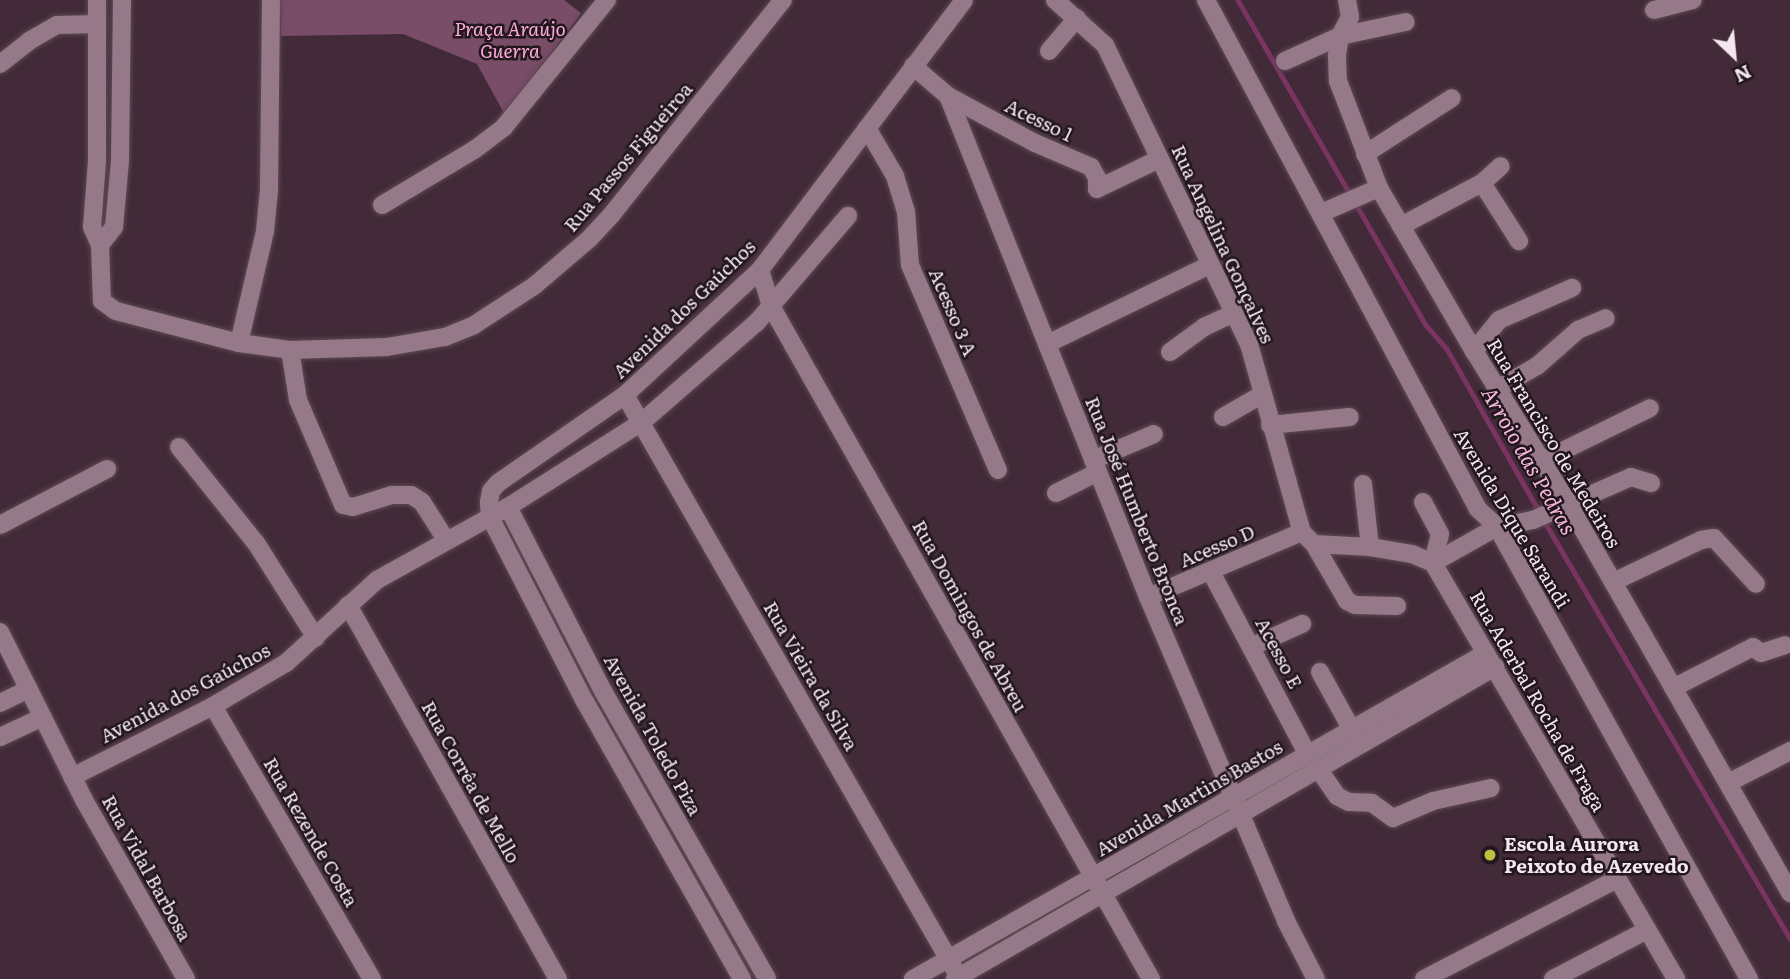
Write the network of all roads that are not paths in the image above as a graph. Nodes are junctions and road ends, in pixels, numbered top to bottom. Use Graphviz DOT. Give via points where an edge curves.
graph roads {
  1 [pos="97,0"];
  2 [pos="122,0"];
  3 [pos="271,0"];
  4 [pos="783,0"];
  5 [pos="964,0"];
  6 [pos="1055,0"];
  7 [pos="1206,0"];
  8 [pos="1347,0"];
  9 [pos="1693,0"];
  10 [pos="598,3"];
  11 [pos="1654,10"];
  12 [pos="1077,18"];
  13 [pos="1406,22"];
  14 [pos="97,24"];
  15 [pos="1340,36"];
  16 [pos="1049,51"];
  17 [pos="1285,61"];
  18 [pos="0,64"];
  19 [pos="98,65"];
  20 [pos="123,65"];
  21 [pos="913,66"];
  22 [pos="948,96"];
  23 [pos="1452,98"];
  24 [pos="867,128"];
  25 [pos="1365,154"];
  26 [pos="1160,159"];
  27 [pos="97,160"];
  28 [pos="120,161"];
  29 [pos="1501,166"];
  30 [pos="1482,183"];
  31 [pos="1371,191"];
  32 [pos="382,205"];
  33 [pos="1321,213"];
  34 [pos="848,216"];
  35 [pos="1401,226"];
  36 [pos="1519,241"];
  37 [pos="100,245"];
  38 [pos="1210,265"];
  39 [pos="760,270"];
  40 [pos="1572,288"];
  41 [pos="771,306"];
  42 [pos="1234,313"];
  43 [pos="1606,318"];
  44 [pos="239,343"];
  45 [pos="1047,344"];
  46 [pos="290,351"];
  47 [pos="1474,351"];
  48 [pos="1170,352"];
  49 [pos="1497,389"];
  50 [pos="1263,394"];
  51 [pos="625,395"];
  52 [pos="1650,408"];
  53 [pos="1223,417"];
  54 [pos="1350,417"];
  55 [pos="642,422"];
  56 [pos="1270,425"];
  57 [pos="1154,434"];
  58 [pos="179,447"];
  59 [pos="1542,461"];
  60 [pos="1096,466"];
  61 [pos="107,469"];
  62 [pos="998,470"];
  63 [pos="1651,483"];
  64 [pos="1363,484"];
  65 [pos="1056,493"];
  66 [pos="1423,502"];
  67 [pos="508,507"];
  68 [pos="1562,508"];
  69 [pos="490,517"];
  70 [pos="0,525"];
  71 [pos="1497,527"];
  72 [pos="1308,538"];
  73 [pos="446,540"];
  74 [pos="1370,547"];
  75 [pos="1433,563"];
  76 [pos="1211,572"];
  77 [pos="1613,582"];
  78 [pos="1756,584"];
  79 [pos="1148,597"];
  80 [pos="348,604"];
  81 [pos="1397,606"];
  82 [pos="1302,624"];
  83 [pos="0,632"];
  84 [pos="316,638"];
  85 [pos="1785,645"];
  86 [pos="1253,646"];
  87 [pos="1490,660"];
  88 [pos="1320,672"];
  89 [pos="1673,688"];
  90 [pos="29,689"];
  91 [pos="603,691"];
  92 [pos="585,702"];
  93 [pos="0,703"];
  94 [pos="213,706"];
  95 [pos="43,717"];
  96 [pos="1352,730"];
  97 [pos="0,737"];
  98 [pos="1790,751"];
  99 [pos="1313,762"];
  100 [pos="72,777"];
  101 [pos="1728,783"];
  102 [pos="1491,788"];
  103 [pos="1232,798"];
  104 [pos="1240,816"];
  105 [pos="1790,856"];
  106 [pos="1773,864"];
  107 [pos="702,866"];
  108 [pos="685,876"];
  109 [pos="1093,877"];
  110 [pos="1617,879"];
  111 [pos="1790,893"];
  112 [pos="1102,894"];
  113 [pos="1647,930"];
  114 [pos="948,958"];
  115 [pos="1450,973"];
  116 [pos="958,978"];
  117 [pos="186,979"];
  118 [pos="372,979"];
  119 [pos="558,979"];
  120 [pos="742,979"];
  121 [pos="767,979"];
  122 [pos="913,979"];
  123 [pos="1151,979"];
  124 [pos="1316,979"];
  125 [pos="1424,979"];
  126 [pos="1553,979"];
  127 [pos="1676,979"];
  128 [pos="1749,979"];
  1 -- 14 [label="street"];
  2 -- 20 [label="street"];
  3 -- 44 [label="street" via="269,190 265,231"];
  4 -- 46 [label="street, Rua Passos Figueiroa" via="612,214 534,286 474,325 445,337 387,347"];
  5 -- 21 [label="street, Avenida dos Gaúchos"];
  6 -- 12 [label="street, Rua Angelina Gonçalves"];
  7 -- 33 [label="street, Avenida Dique Sarandi"];
  8 -- 15 [label="street, Rua Francisco de Medeiros" via="1350,17"];
  9 -- 11 [label="street"];
  10 -- 32 [label="street" via="504,127"];
  12 -- 16 [label="street"];
  12 -- 26 [label="street, Rua Angelina Gonçalves" via="1105,45"];
  13 -- 15 [label="street"];
  14 -- 18 [label="street" via="57,25"];
  14 -- 19 [label="street"];
  15 -- 17 [label="street"];
  15 -- 25 [label="street, Rua Francisco de Medeiros" via="1338,81"];
  19 -- 20 [label="street"];
  19 -- 27 [label="street"];
  20 -- 28 [label="street"];
  21 -- 22 [label="street, Rua José Humberto Bronca"];
  21 -- 24 [label="street, Avenida dos Gaúchos"];
  22 -- 26 [label="street, Acesso 1" via="1091,167 1097,178 1092,195"];
  22 -- 45 [label="street, Rua José Humberto Bronca"];
  23 -- 25 [label="street"];
  24 -- 39 [label="street, Avenida dos Gaúchos"];
  24 -- 62 [label="street, Acesso 3 A" via="895,176 906,212 910,265"];
  25 -- 31 [label="street, Rua Francisco de Medeiros"];
  26 -- 38 [label="street, Rua Angelina Gonçalves"];
  27 -- 28 [label="street"];
  27 -- 37 [label="street" via="92,227"];
  28 -- 37 [label="street" via="114,227"];
  29 -- 30 [label="street"];
  30 -- 35 [label="street"];
  30 -- 36 [label="street"];
  31 -- 33 [label="street"];
  31 -- 35 [label="street, Rua Francisco de Medeiros"];
  33 -- 71 [label="street, Avenida Dique Sarandi" via="1478,509"];
  34 -- 41 [label="street, Avenida dos Gaúchos"];
  35 -- 47 [label="street, Rua Francisco de Medeiros"];
  37 -- 44 [label="street, Rua Passos Figueiroa" via="104,305"];
  38 -- 42 [label="street, Rua Angelina Gonçalves"];
  38 -- 45 [label="street"];
  39 -- 41 [label="street, Rua Domingos de Abreu"];
  39 -- 51 [label="street, Avenida dos Gaúchos"];
  40 -- 47 [label="street" via="1499,320"];
  41 -- 55 [label="street, Avenida dos Gaúchos"];
  41 -- 109 [label="street, Rua Domingos de Abreu"];
  42 -- 48 [label="street"];
  42 -- 50 [label="street, Rua Angelina Gonçalves" via="1249,344"];
  43 -- 49 [label="street" via="1578,330 1536,366"];
  44 -- 46 [label="street, Rua Passos Figueiroa"];
  45 -- 60 [label="street, Rua José Humberto Bronca"];
  46 -- 73 [label="street" via="298,400 343,505 411,495 422,502"];
  47 -- 49 [label="street, Rua Francisco de Medeiros"];
  49 -- 59 [label="street, Rua Francisco de Medeiros"];
  50 -- 53 [label="street"];
  50 -- 56 [label="street, Rua Angelina Gonçalves"];
  51 -- 55 [label="street, Rua Vieira da Silva"];
  51 -- 69 [label="street, Avenida dos Gaúchos" via="498,483 491,491"];
  52 -- 59 [label="street"];
  54 -- 56 [label="street"];
  55 -- 67 [label="street, Avenida dos Gaúchos"];
  55 -- 114 [label="street, Rua Vieira da Silva"];
  56 -- 72 [label="street, Rua Angelina Gonçalves"];
  57 -- 60 [label="street"];
  58 -- 84 [label="street" via="256,543"];
  59 -- 68 [label="street, Rua Francisco de Medeiros"];
  60 -- 65 [label="street"];
  60 -- 79 [label="street, Rua José Humberto Bronca"];
  61 -- 70 [label="street"];
  63 -- 68 [label="street" via="1631,478"];
  64 -- 74 [label="street"];
  66 -- 75 [label="street" via="1440,534"];
  67 -- 69 [label="street, Avenida dos Gaúchos"];
  67 -- 91 [label="street, Avenida Toledo Piza"];
  68 -- 71 [label="street"];
  68 -- 77 [label="street, Rua Francisco de Medeiros"];
  69 -- 73 [label="street, Avenida dos Gaúchos"];
  69 -- 92 [label="street"];
  71 -- 75 [label="street"];
  71 -- 128 [label="street, Avenida Dique Sarandi"];
  72 -- 74 [label="street"];
  72 -- 76 [label="street, Acesso D"];
  72 -- 81 [label="street, Rua Angelina Gonçalves" via="1344,598 1355,605"];
  73 -- 80 [label="street, Avenida dos Gaúchos" via="394,569"];
  74 -- 75 [label="street" via="1412,554"];
  75 -- 87 [label="street, Rua Aderbal Rocha de Fraga"];
  76 -- 79 [label="street, Acesso D"];
  76 -- 86 [label="street, Acesso E"];
  77 -- 78 [label="street" via="1714,538"];
  77 -- 89 [label="street, Rua Francisco de Medeiros"];
  79 -- 103 [label="street, Rua José Humberto Bronca"];
  80 -- 84 [label="street, Avenida dos Gaúchos"];
  80 -- 119 [label="street, Rua Corrêa de Mello"];
  82 -- 86 [label="street"];
  83 -- 90 [label="street, Rua Vidal Barbosa"];
  84 -- 94 [label="street, Avenida dos Gaúchos" via="286,663"];
  85 -- 89 [label="street" via="1761,653 1753,646"];
  86 -- 99 [label="street, Acesso E"];
  87 -- 96 [label="street, Avenida Martins Bastos"];
  87 -- 99 [label="street, Avenida Martins Bastos"];
  87 -- 110 [label="street, Rua Aderbal Rocha de Fraga"];
  88 -- 96 [label="street"];
  89 -- 101 [label="street, Rua Francisco de Medeiros"];
  90 -- 93 [label="street"];
  90 -- 95 [label="street, Rua Vidal Barbosa"];
  91 -- 92 [label="street"];
  91 -- 107 [label="street, Avenida Toledo Piza"];
  92 -- 108 [label="street"];
  94 -- 100 [label="street, Avenida dos Gaúchos"];
  94 -- 118 [label="street, Rua Rezende Costa"];
  95 -- 97 [label="street"];
  95 -- 100 [label="street, Rua Vidal Barbosa"];
  96 -- 99 [label="street, Avenida Martins Bastos"];
  98 -- 101 [label="street"];
  99 -- 102 [label="street, Acesso E" via="1342,799 1372,803 1393,818 1433,801"];
  99 -- 103 [label="street, Avenida Martins Bastos"];
  99 -- 104 [label="street, Avenida Martins Bastos"];
  100 -- 117 [label="street, Rua Vidal Barbosa"];
  101 -- 106 [label="street, Rua Francisco de Medeiros"];
  103 -- 104 [label="street, Rua José Humberto Bronca"];
  103 -- 109 [label="street, Avenida Martins Bastos"];
  104 -- 112 [label="street, Avenida Martins Bastos"];
  104 -- 124 [label="street, Rua José Humberto Bronca"];
  105 -- 106 [label="street"];
  106 -- 111 [label="street, Rua Francisco de Medeiros"];
  107 -- 108 [label="street"];
  107 -- 121 [label="street, Avenida Toledo Piza"];
  108 -- 120 [label="street"];
  109 -- 112 [label="street, Rua Domingos de Abreu"];
  109 -- 114 [label="street, Avenida Martins Bastos"];
  110 -- 113 [label="street, Rua Aderbal Rocha de Fraga"];
  110 -- 115 [label="street"];
  112 -- 116 [label="street, Avenida Martins Bastos"];
  112 -- 123 [label="street, Rua Domingos de Abreu"];
  113 -- 126 [label="street"];
  113 -- 127 [label="street, Rua Aderbal Rocha de Fraga"];
  114 -- 116 [label="street, Rua Vieira da Silva"];
  114 -- 122 [label="street, Avenida Martins Bastos"];
  115 -- 125 [label="street"];
}
